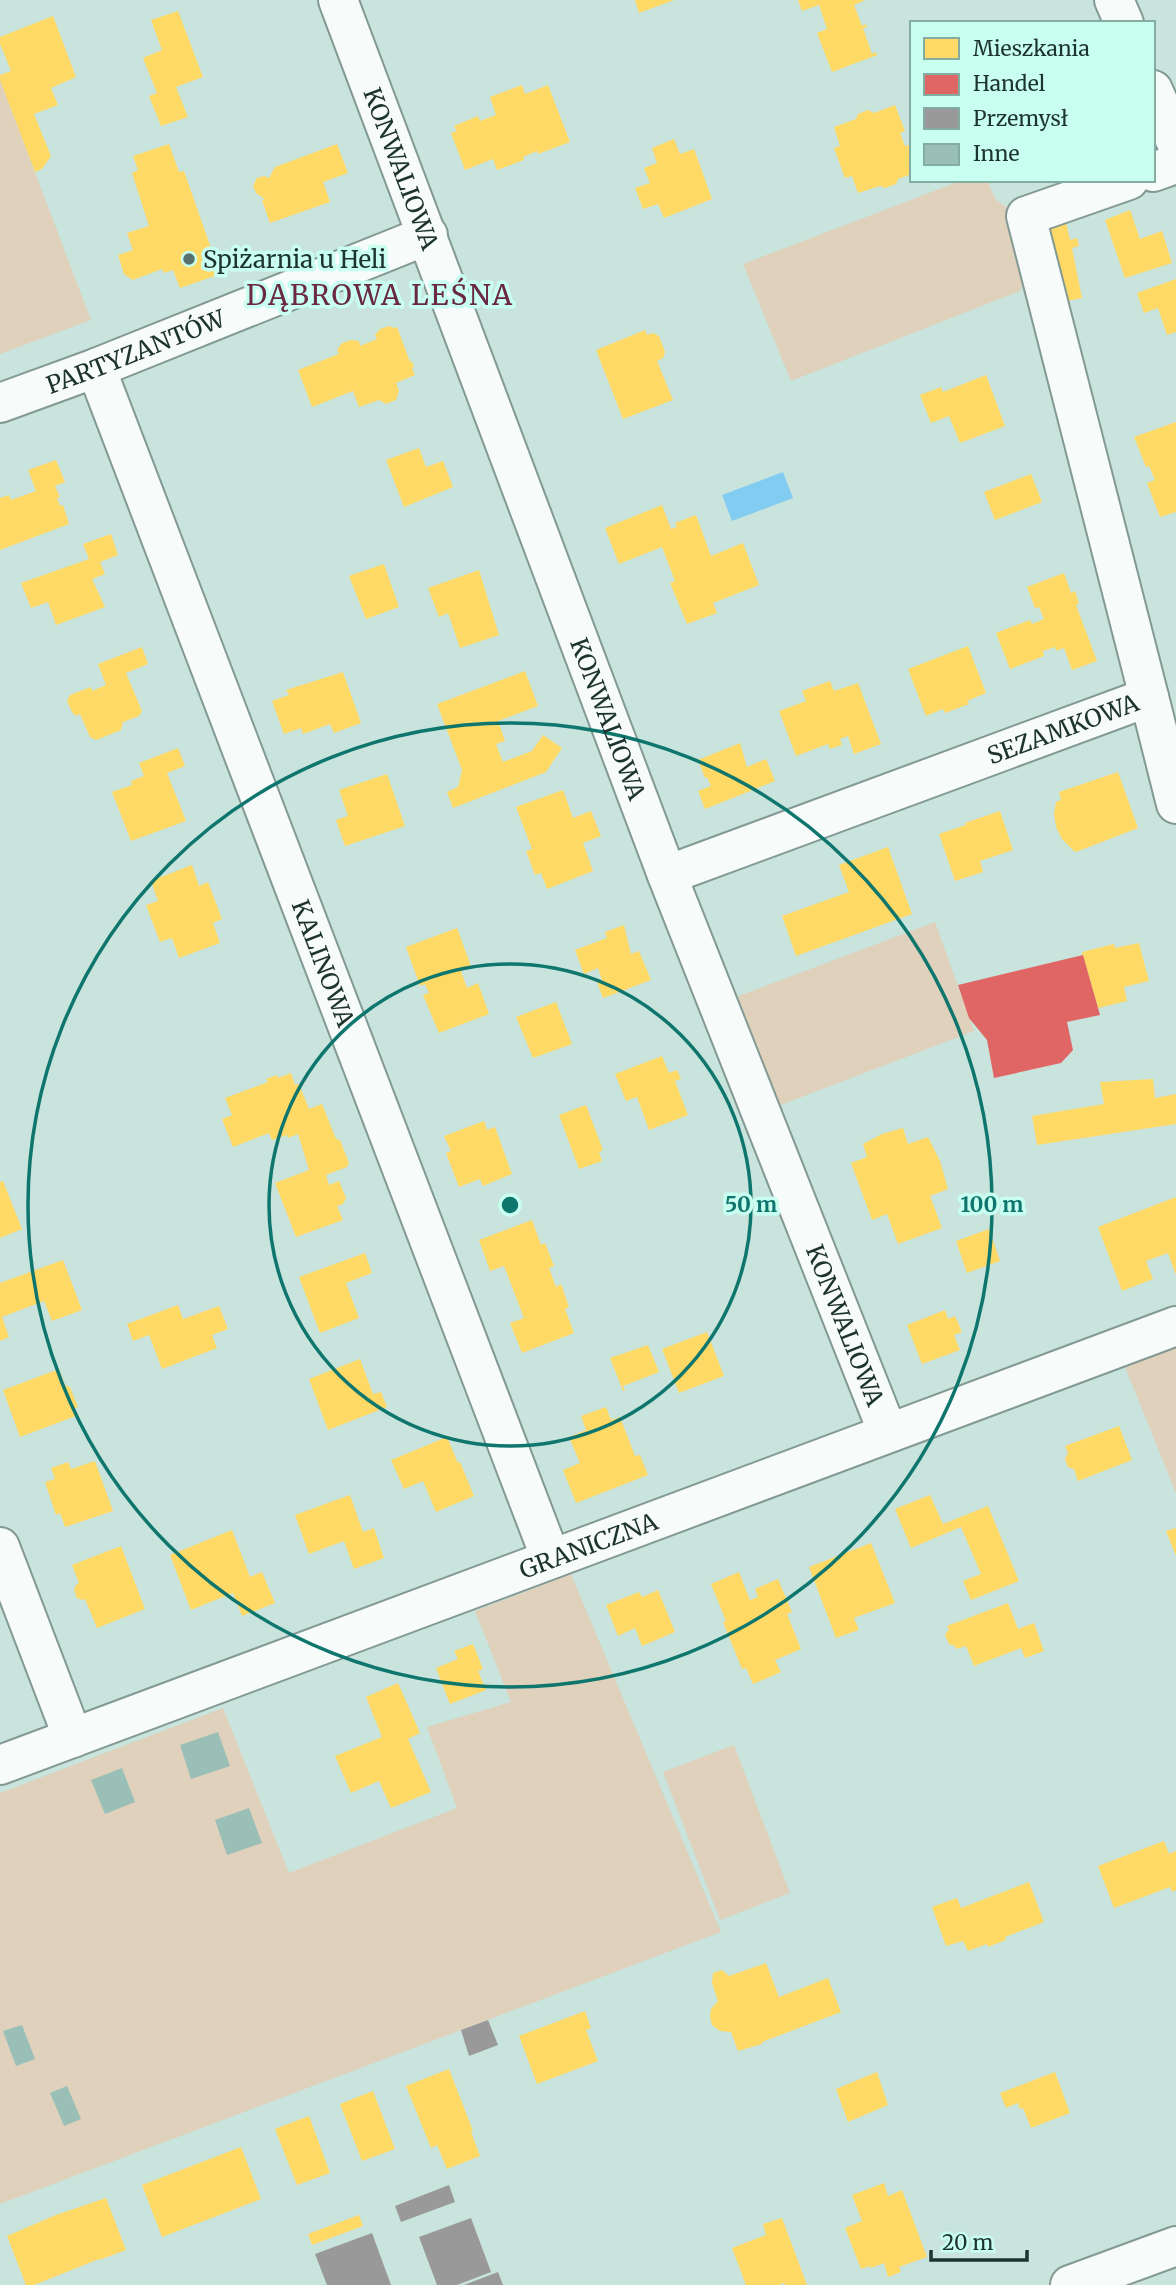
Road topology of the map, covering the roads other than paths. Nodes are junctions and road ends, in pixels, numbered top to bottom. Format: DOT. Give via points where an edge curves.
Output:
graph roads {
  1 [pos="338,0"];
  2 [pos="1114,0"];
  3 [pos="1123,21"];
  4 [pos="1155,95"];
  5 [pos="1176,142"];
  6 [pos="1176,164"];
  7 [pos="1155,171"];
  8 [pos="1123,182"];
  9 [pos="428,235"];
  10 [pos="96,368"];
  11 [pos="0,404"];
  12 [pos="1149,697"];
  13 [pos="1176,804"];
  14 [pos="667,875"];
  15 [pos="1176,1326"];
  16 [pos="888,1433"];
  17 [pos="0,1547"];
  18 [pos="551,1559"];
  19 [pos="73,1738"];
  20 [pos="0,1765"];
  21 [pos="1176,2246"];
  22 [pos="1070,2285"];
  1 -- 9 [label="street, KONWALIOWA"];
  2 -- 3 [label="street"];
  4 -- 5 [label="street"];
  6 -- 7 [label="street"];
  8 -- 12 [label="street, SEZAMKOWA" via="1026,216"];
  9 -- 10 [label="street, PARTYZANTÓW"];
  9 -- 14 [label="street, KONWALIOWA"];
  10 -- 11 [label="street, PARTYZANTÓW"];
  10 -- 18 [label="street, KALINOWA"];
  12 -- 13 [label="street"];
  12 -- 14 [label="street, SEZAMKOWA"];
  14 -- 16 [label="street, KONWALIOWA"];
  15 -- 16 [label="street, GRANICZNA"];
  16 -- 18 [label="street, GRANICZNA"];
  17 -- 19 [label="street"];
  18 -- 19 [label="street, GRANICZNA"];
  19 -- 20 [label="street, GRANICZNA"];
  21 -- 22 [label="street"];
}
